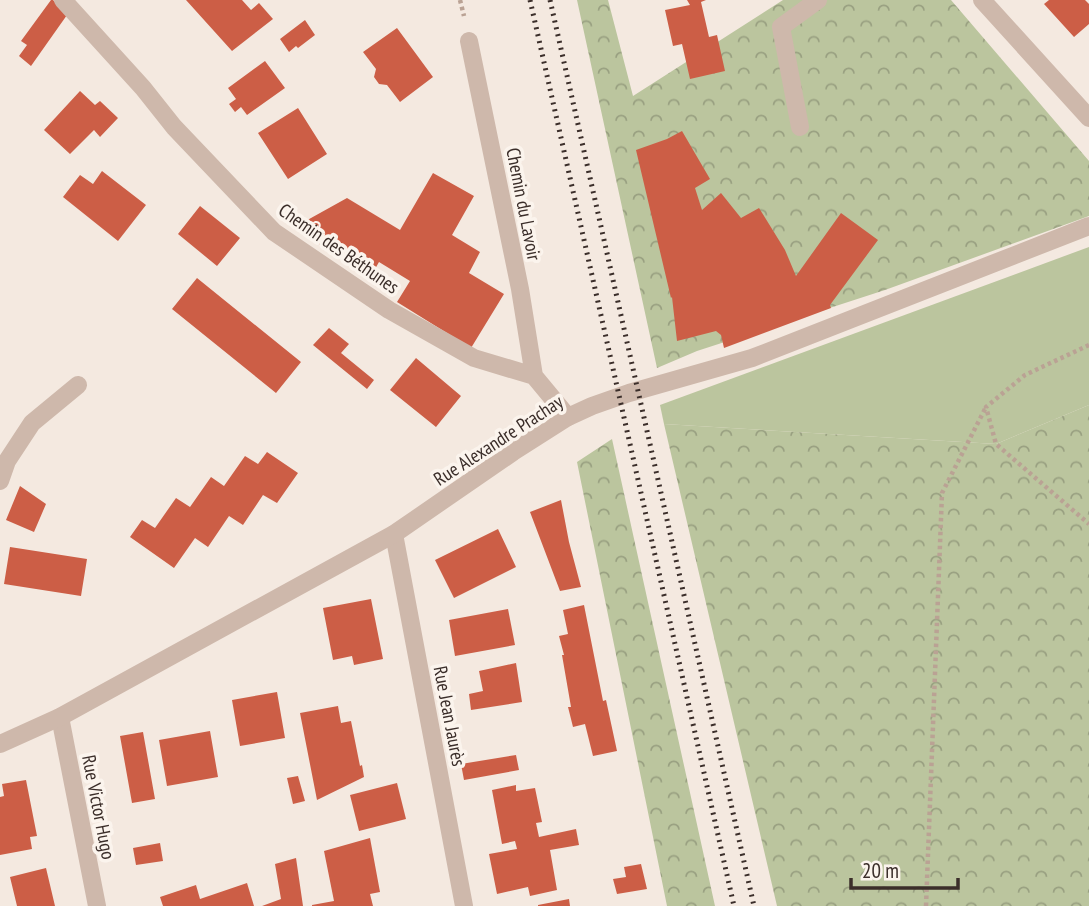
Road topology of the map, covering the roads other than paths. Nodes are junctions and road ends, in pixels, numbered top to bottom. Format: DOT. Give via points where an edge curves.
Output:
graph roads {
  1 [pos="63,0"];
  2 [pos="818,0"];
  3 [pos="982,0"];
  4 [pos="469,41"];
  5 [pos="1089,118"];
  6 [pos="800,127"];
  7 [pos="1089,226"];
  8 [pos="534,376"];
  9 [pos="78,385"];
  10 [pos="568,417"];
  11 [pos="0,481"];
  12 [pos="394,534"];
  13 [pos="60,717"];
  14 [pos="0,744"];
  15 [pos="97,906"];
  16 [pos="464,906"];
  1 -- 8 [label="street, Chemin des Béthunes" via="274,232 389,310 474,358"];
  2 -- 6 [label="street" via="781,27"];
  3 -- 5 [label="street"];
  4 -- 8 [label="street, Chemin du Lavoir"];
  7 -- 10 [label="street, Rue Alexandre Prachay" via="752,358 629,393"];
  8 -- 10 [label="street"];
  9 -- 11 [label="street" via="32,423 7,461"];
  10 -- 12 [label="street, Rue Alexandre Prachay"];
  12 -- 13 [label="street, Rue Alexandre Prachay"];
  12 -- 16 [label="street, Rue Jean Jaurès"];
  13 -- 14 [label="street, Rue Alexandre Prachay"];
  13 -- 15 [label="street, Rue Victor Hugo"];
}
